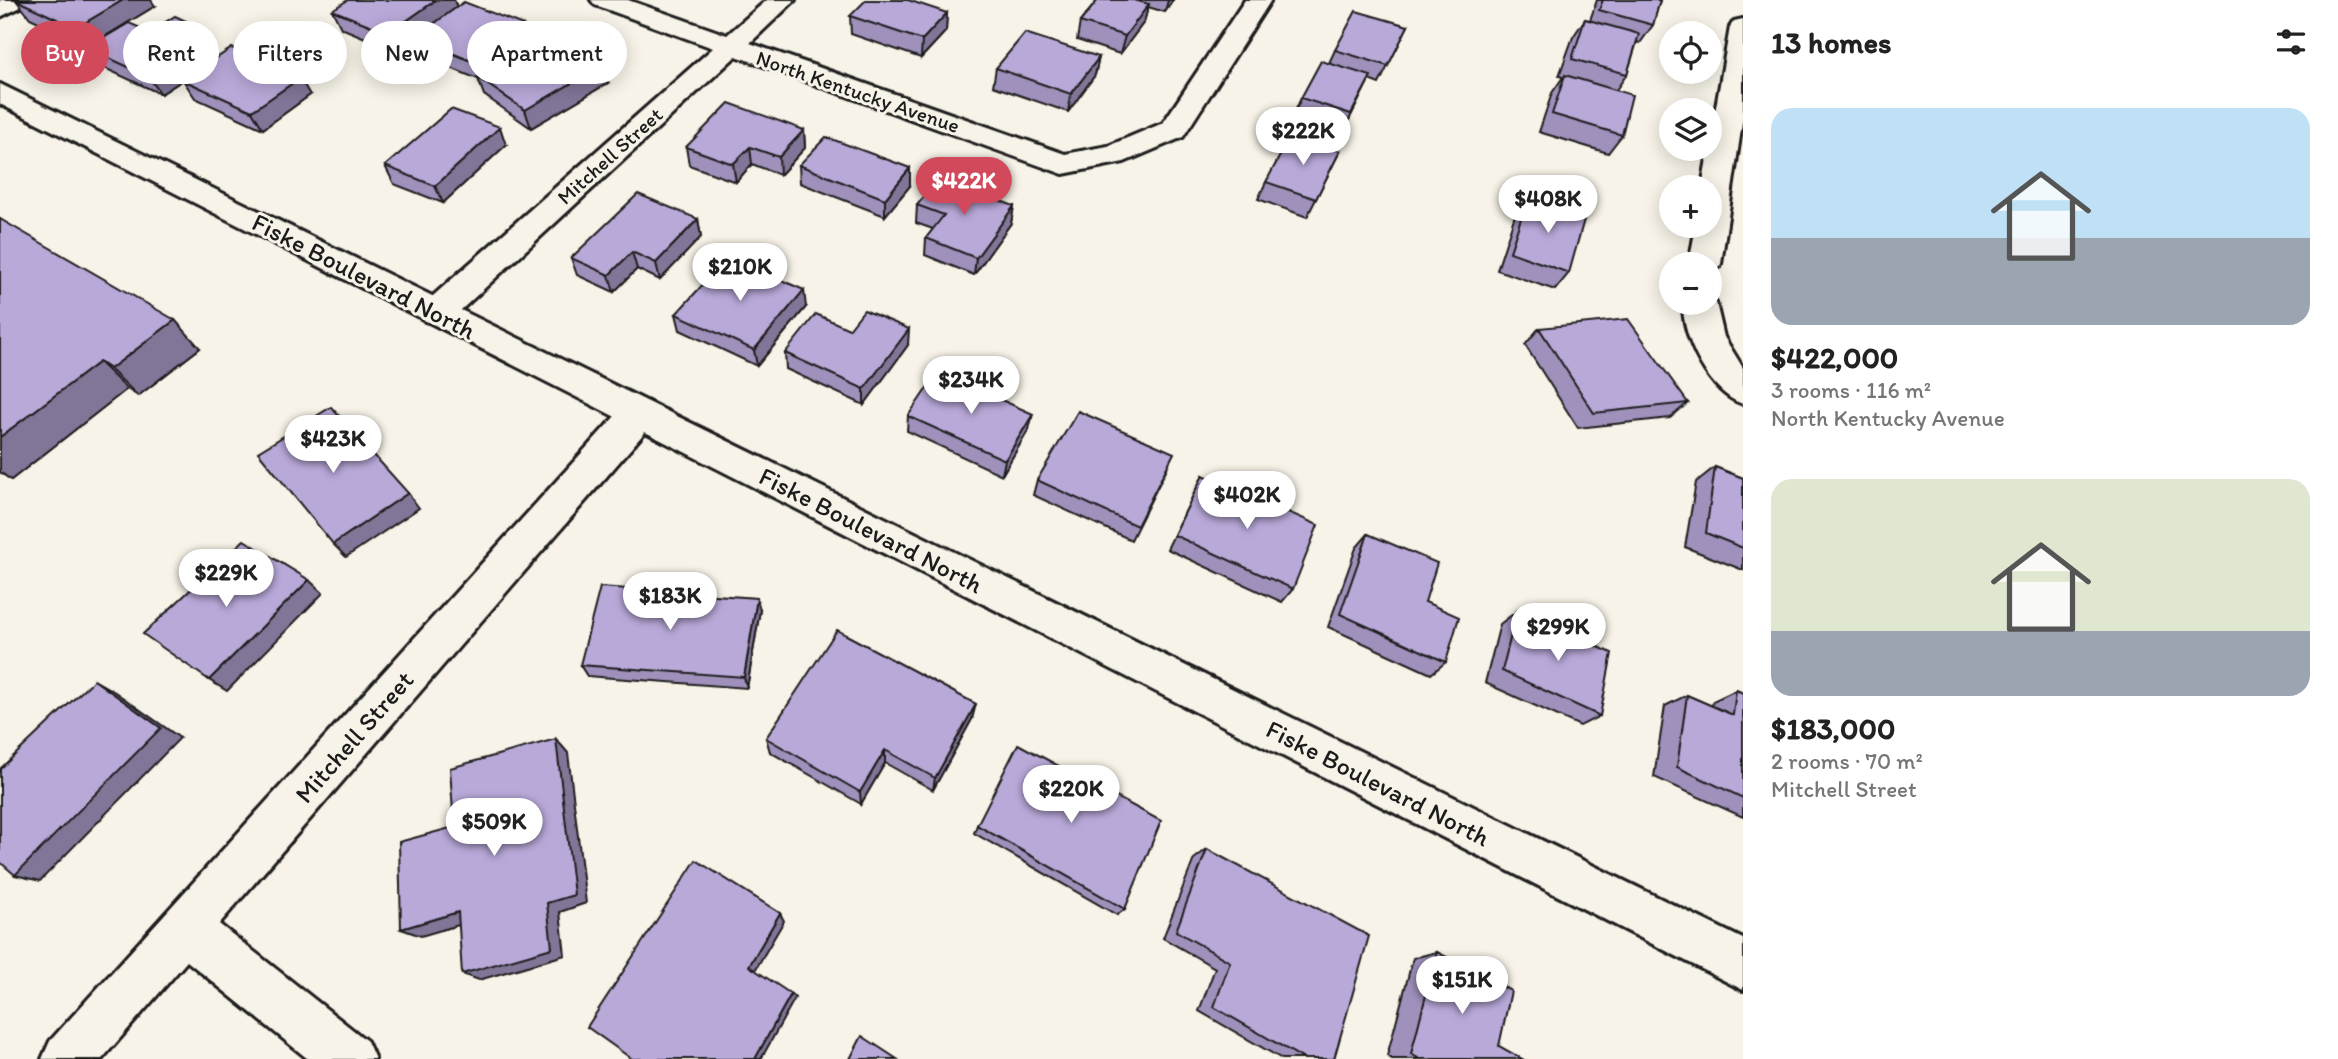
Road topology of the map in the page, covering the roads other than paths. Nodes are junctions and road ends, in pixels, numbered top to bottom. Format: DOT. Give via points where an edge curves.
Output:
graph roads {
  1 [pos="16,0"];
  2 [pos="604,0"];
  3 [pos="782,0"];
  4 [pos="1258,0"];
  5 [pos="0,9"];
  6 [pos="1743,27"];
  7 [pos="731,47"];
  8 [pos="0,93"];
  9 [pos="1707,252"];
  10 [pos="438,312"];
  11 [pos="1697,315"];
  12 [pos="1737,386"];
  13 [pos="639,414"];
  14 [pos="185,928"];
  15 [pos="1743,965"];
  16 [pos="68,1059"];
  17 [pos="349,1059"];
  1 -- 5 [label="street"];
  2 -- 7 [label="street, North Kentucky Avenue"];
  3 -- 7 [label="street, Mitchell Street"];
  4 -- 7 [label="street, North Kentucky Avenue" via="1173,130 1114,155 1063,164"];
  6 -- 9 [label="street"];
  7 -- 10 [label="street, Mitchell Street"];
  8 -- 10 [label="street, Fiske Boulevard North"];
  10 -- 13 [label="street, Fiske Boulevard North"];
  11 -- 12 [label="street"];
  13 -- 14 [label="street, Mitchell Street"];
  13 -- 15 [label="street, Fiske Boulevard North"];
  14 -- 16 [label="street, Mitchell Street"];
  14 -- 17 [label="street"];
}
